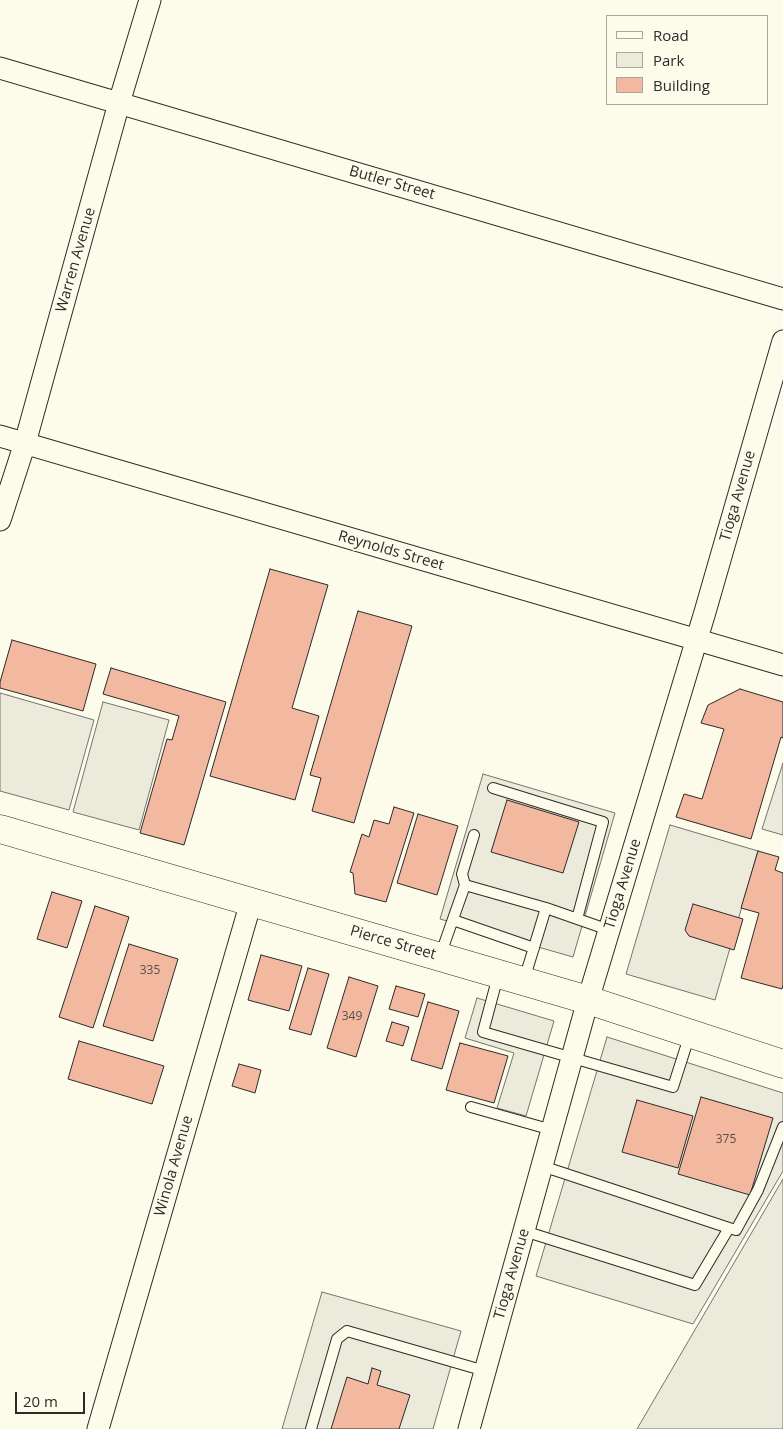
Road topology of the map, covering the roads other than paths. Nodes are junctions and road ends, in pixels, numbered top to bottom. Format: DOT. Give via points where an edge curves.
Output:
graph roads {
  1 [pos="150,0"];
  2 [pos="0,68"];
  3 [pos="120,103"];
  4 [pos="783,299"];
  5 [pos="783,341"];
  6 [pos="0,436"];
  7 [pos="25,443"];
  8 [pos="0,520"];
  9 [pos="696,640"];
  10 [pos="783,665"];
  11 [pos="494,788"];
  12 [pos="0,829"];
  13 [pos="474,835"];
  14 [pos="465,885"];
  15 [pos="251,902"];
  16 [pos="546,908"];
  17 [pos="577,919"];
  18 [pos="453,920"];
  19 [pos="609,930"];
  20 [pos="534,948"];
  21 [pos="440,957"];
  22 [pos="498,974"];
  23 [pos="524,981"];
  24 [pos="588,1000"];
  25 [pos="690,1033"];
  26 [pos="572,1059"];
  27 [pos="783,1064"];
  28 [pos="471,1107"];
  29 [pos="783,1128"];
  30 [pos="552,1130"];
  31 [pos="542,1166"];
  32 [pos="729,1228"];
  33 [pos="524,1231"];
  34 [pos="485,1372"];
  35 [pos="98,1429"];
  36 [pos="311,1429"];
  37 [pos="469,1429"];
  1 -- 3 [label="street, Warren Avenue"];
  2 -- 3 [label="street, Butler Street"];
  3 -- 4 [label="street, Butler Street"];
  3 -- 7 [label="street, Warren Avenue"];
  5 -- 9 [label="street, Tioga Avenue"];
  6 -- 7 [label="street, Reynolds Street"];
  7 -- 8 [label="street, Warren Avenue"];
  7 -- 9 [label="street, Reynolds Street"];
  9 -- 10 [label="street, Reynolds Street"];
  9 -- 19 [label="street, Tioga Avenue"];
  11 -- 17 [label="lane" via="602,822"];
  12 -- 15 [label="main road, Pierce Street"];
  13 -- 14 [label="lane" via="462,874"];
  14 -- 16 [label="lane"];
  14 -- 18 [label="lane"];
  15 -- 21 [label="main road, Pierce Street"];
  15 -- 35 [label="street, Winola Avenue"];
  16 -- 17 [label="lane"];
  16 -- 20 [label="lane"];
  17 -- 19 [label="lane"];
  18 -- 20 [label="lane"];
  18 -- 21 [label="lane"];
  19 -- 24 [label="street, Tioga Avenue"];
  20 -- 23 [label="lane"];
  21 -- 22 [label="main road, Pierce Street"];
  22 -- 23 [label="main road, Pierce Street"];
  22 -- 26 [label="lane" via="482,1032"];
  23 -- 24 [label="main road, Pierce Street"];
  24 -- 25 [label="main road, Pierce Street"];
  24 -- 26 [label="street, Tioga Avenue"];
  25 -- 26 [label="lane" via="673,1087"];
  25 -- 27 [label="main road, Pierce Street"];
  26 -- 30 [label="street, Tioga Avenue"];
  28 -- 30 [label="lane"];
  29 -- 32 [label="lane" via="758,1190 736,1230"];
  30 -- 31 [label="street, Tioga Avenue"];
  31 -- 32 [label="lane"];
  31 -- 33 [label="street, Tioga Avenue"];
  32 -- 33 [label="lane" via="695,1284"];
  33 -- 34 [label="street, Tioga Avenue"];
  34 -- 36 [label="lane" via="347,1331 337,1339"];
  34 -- 37 [label="street, Tioga Avenue"];
}
